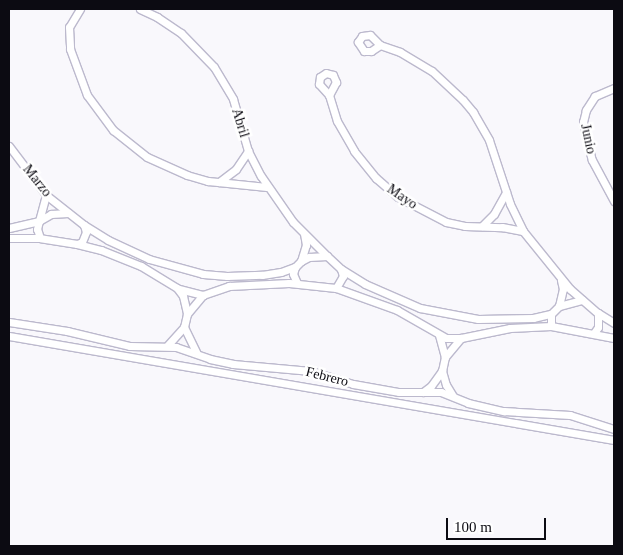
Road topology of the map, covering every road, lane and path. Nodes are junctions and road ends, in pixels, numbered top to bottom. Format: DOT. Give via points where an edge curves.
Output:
graph roads {
  1 [pos="80,9"];
  2 [pos="140,9"];
  3 [pos="380,45"];
  4 [pos="614,88"];
  5 [pos="329,95"];
  6 [pos="9,146"];
  7 [pos="248,152"];
  8 [pos="219,182"];
  9 [pos="268,187"];
  10 [pos="506,192"];
  11 [pos="46,194"];
  12 [pos="614,201"];
  13 [pos="68,213"];
  14 [pos="39,221"];
  15 [pos="84,225"];
  16 [pos="482,226"];
  17 [pos="9,228"];
  18 [pos="523,231"];
  19 [pos="304,234"];
  20 [pos="9,238"];
  21 [pos="40,238"];
  22 [pos="77,244"];
  23 [pos="327,256"];
  24 [pos="301,261"];
  25 [pos="161,264"];
  26 [pos="295,267"];
  27 [pos="341,269"];
  28 [pos="157,275"];
  29 [pos="227,276"];
  30 [pos="561,280"];
  31 [pos="297,283"];
  32 [pos="229,286"];
  33 [pos="177,288"];
  34 [pos="336,288"];
  35 [pos="203,295"];
  36 [pos="582,300"];
  37 [pos="559,306"];
  38 [pos="420,308"];
  39 [pos="598,313"];
  40 [pos="187,314"];
  41 [pos="551,314"];
  42 [pos="415,319"];
  43 [pos="486,320"];
  44 [pos="9,322"];
  45 [pos="614,323"];
  46 [pos="551,326"];
  47 [pos="184,327"];
  48 [pos="488,331"];
  49 [pos="594,333"];
  50 [pos="439,335"];
  51 [pos="9,336"];
  52 [pos="461,338"];
  53 [pos="614,338"];
  54 [pos="166,347"];
  55 [pos="196,352"];
  56 [pos="446,357"];
  57 [pos="442,370"];
  58 [pos="422,392"];
  59 [pos="452,396"];
  60 [pos="614,429"];
  61 [pos="614,440"];
  1 -- 8 [label="street" via="69,27 70,49 87,95 102,118 126,142 160,164 199,179"];
  2 -- 7 [label="street, Abril" via="181,33 214,67 233,99"];
  3 -- 10 [label="street" via="400,52 432,71 463,100 488,140"];
  4 -- 12 [label="street, Junio" via="595,96 583,122 592,160"];
  5 -- 16 [label="street, Mayo" via="337,121 354,151 385,187 441,220"];
  6 -- 11 [label="street, Marzo"];
  7 -- 8 [label="street" via="236,169"];
  7 -- 9 [label="street, Abril"];
  8 -- 9 [label="street"];
  9 -- 19 [label="street, Abril"];
  10 -- 16 [label="street" via="497,210"];
  10 -- 18 [label="street"];
  11 -- 13 [label="street, Marzo"];
  11 -- 14 [label="street"];
  13 -- 14 [label="street" via="51,214"];
  13 -- 15 [label="street, Marzo"];
  14 -- 17 [label="street"];
  14 -- 21 [label="street"];
  15 -- 22 [label="street" via="85,238"];
  15 -- 25 [label="street, Marzo" via="120,247"];
  16 -- 18 [label="street, Mayo"];
  18 -- 30 [label="street"];
  19 -- 23 [label="street, Abril"];
  19 -- 24 [label="street" via="306,245"];
  20 -- 21 [label="street"];
  21 -- 22 [label="street"];
  22 -- 28 [label="street" via="117,256"];
  23 -- 24 [label="street"];
  23 -- 27 [label="street, Abril"];
  24 -- 26 [label="street"];
  25 -- 28 [label="street"];
  25 -- 29 [label="street, Marzo"];
  26 -- 29 [label="street, Marzo" via="262,275"];
  26 -- 31 [label="street" via="293,274"];
  27 -- 34 [label="street" via="343,276"];
  27 -- 38 [label="street, Abril" via="365,284"];
  28 -- 33 [label="street"];
  29 -- 32 [label="street"];
  30 -- 36 [label="street"];
  30 -- 37 [label="street" via="563,289"];
  31 -- 32 [label="street"];
  31 -- 34 [label="street"];
  32 -- 35 [label="street"];
  33 -- 35 [label="street"];
  33 -- 40 [label="street" via="184,296"];
  34 -- 42 [label="street" via="367,297"];
  35 -- 40 [label="street"];
  36 -- 37 [label="street"];
  36 -- 39 [label="street"];
  37 -- 41 [label="street"];
  38 -- 42 [label="street"];
  38 -- 43 [label="street, Abril"];
  39 -- 45 [label="street"];
  39 -- 49 [label="street" via="598,327"];
  40 -- 47 [label="street"];
  41 -- 43 [label="street, Abril"];
  41 -- 46 [label="street"];
  42 -- 50 [label="street"];
  43 -- 48 [label="street"];
  44 -- 54 [label="street, Febrero" via="130,346"];
  46 -- 48 [label="street"];
  46 -- 49 [label="street"];
  47 -- 54 [label="street"];
  47 -- 55 [label="street"];
  48 -- 52 [label="street"];
  49 -- 53 [label="street"];
  50 -- 52 [label="street"];
  50 -- 56 [label="street"];
  51 -- 61 [label="street"];
  52 -- 56 [label="street"];
  54 -- 55 [label="street, Febrero" via="176,346"];
  55 -- 58 [label="street, Febrero" via="233,364 311,371 361,385"];
  56 -- 57 [label="street"];
  57 -- 58 [label="street" via="431,386"];
  57 -- 59 [label="street"];
  58 -- 59 [label="street, Febrero" via="441,392"];
  59 -- 60 [label="street, Febrero" via="504,411 570,415"];
}
